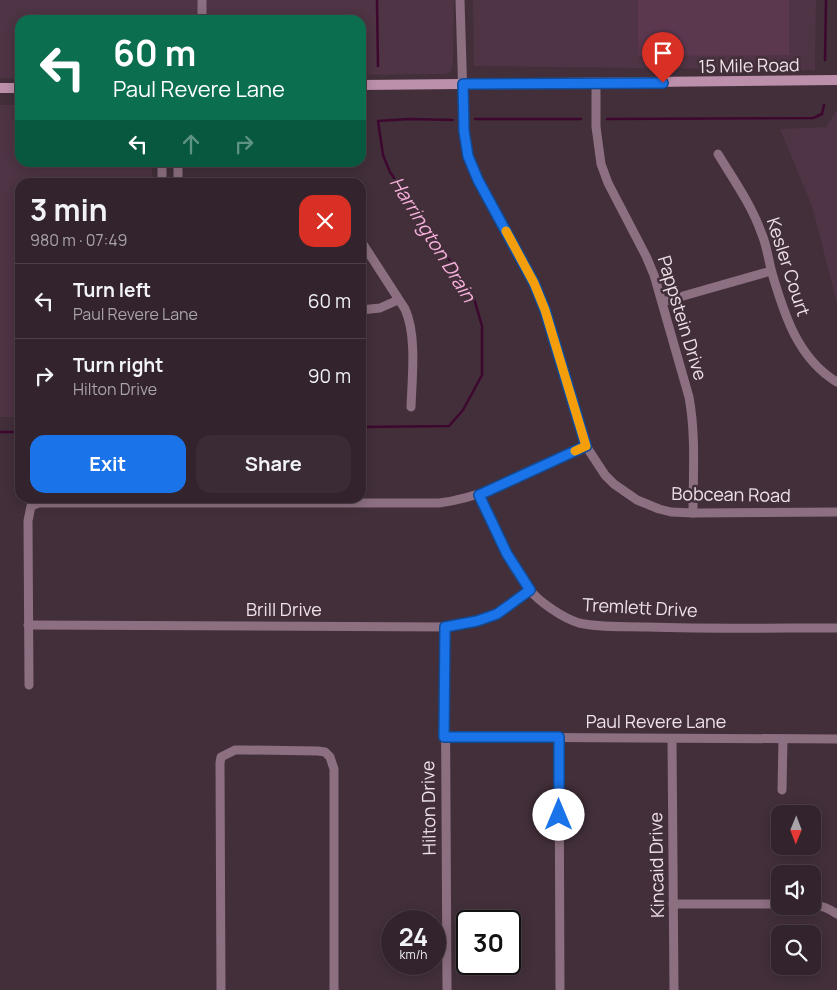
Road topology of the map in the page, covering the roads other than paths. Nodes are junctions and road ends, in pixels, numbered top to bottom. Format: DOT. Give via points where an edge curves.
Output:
graph roads {
  1 [pos="202,0"];
  2 [pos="460,0"];
  3 [pos="202,15"];
  4 [pos="837,80"];
  5 [pos="463,84"];
  6 [pos="596,84"];
  7 [pos="366,85"];
  8 [pos="0,88"];
  9 [pos="15,88"];
  10 [pos="718,154"];
  11 [pos="366,249"];
  12 [pos="771,271"];
  13 [pos="398,300"];
  14 [pos="662,302"];
  15 [pos="366,309"];
  16 [pos="837,382"];
  17 [pos="411,408"];
  18 [pos="586,446"];
  19 [pos="479,495"];
  20 [pos="39,503"];
  21 [pos="234,503"];
  22 [pos="837,512"];
  23 [pos="692,513"];
  24 [pos="530,590"];
  25 [pos="28,625"];
  26 [pos="445,627"];
  27 [pos="837,628"];
  28 [pos="29,686"];
  29 [pos="444,737"];
  30 [pos="559,737"];
  31 [pos="672,739"];
  32 [pos="783,739"];
  33 [pos="837,739"];
  34 [pos="782,790"];
  35 [pos="673,904"];
  36 [pos="771,904"];
  37 [pos="821,906"];
  38 [pos="837,914"];
  39 [pos="221,990"];
  40 [pos="334,990"];
  41 [pos="447,990"];
  42 [pos="560,990"];
  43 [pos="674,990"];
  1 -- 3 [label="street"];
  2 -- 5 [label="street, Bobcean Road"];
  4 -- 6 [label="main road, 15 Mile Road"];
  5 -- 6 [label="main road, 15 Mile Road"];
  5 -- 7 [label="main road, 15 Mile Road"];
  5 -- 18 [label="street, Bobcean Road" via="468,156 545,310"];
  6 -- 14 [label="street, Pappstein Drive" via="596,127 601,164 646,256"];
  8 -- 9 [label="main road"];
  10 -- 12 [label="street, Kesler Court" via="755,217 767,247"];
  11 -- 13 [label="street"];
  12 -- 14 [label="street"];
  12 -- 16 [label="street, Kesler Court" via="800,347"];
  13 -- 15 [label="street" via="380,308"];
  13 -- 17 [label="street" via="410,320 412,333"];
  14 -- 23 [label="street, Pappstein Drive" via="690,397"];
  18 -- 19 [label="street"];
  18 -- 23 [label="street, Bobcean Road" via="614,484 637,500 670,512"];
  19 -- 21 [label="street" via="420,504"];
  19 -- 24 [label="street, Tremlett Drive" via="507,554"];
  20 -- 25 [label="street" via="31,506 28,521"];
  22 -- 23 [label="street, Bobcean Road"];
  24 -- 26 [label="street, Brill Drive" via="497,614"];
  24 -- 27 [label="street, Tremlett Drive" via="565,617 593,625"];
  25 -- 26 [label="street, Brill Drive"];
  25 -- 28 [label="street"];
  26 -- 29 [label="street, Hilton Drive"];
  29 -- 30 [label="street, Paul Revere Lane"];
  29 -- 41 [label="street, Hilton Drive"];
  30 -- 31 [label="street, Paul Revere Lane"];
  30 -- 42 [label="street"];
  31 -- 32 [label="street, Paul Revere Lane"];
  31 -- 35 [label="street, Kincaid Drive"];
  32 -- 33 [label="street, Paul Revere Lane"];
  32 -- 34 [label="street"];
  35 -- 36 [label="street"];
  35 -- 43 [label="street, Kincaid Drive"];
  37 -- 38 [label="street"];
  39 -- 40 [label="street" via="219,772 221,757 235,750 318,751 330,757 334,770"];
}
